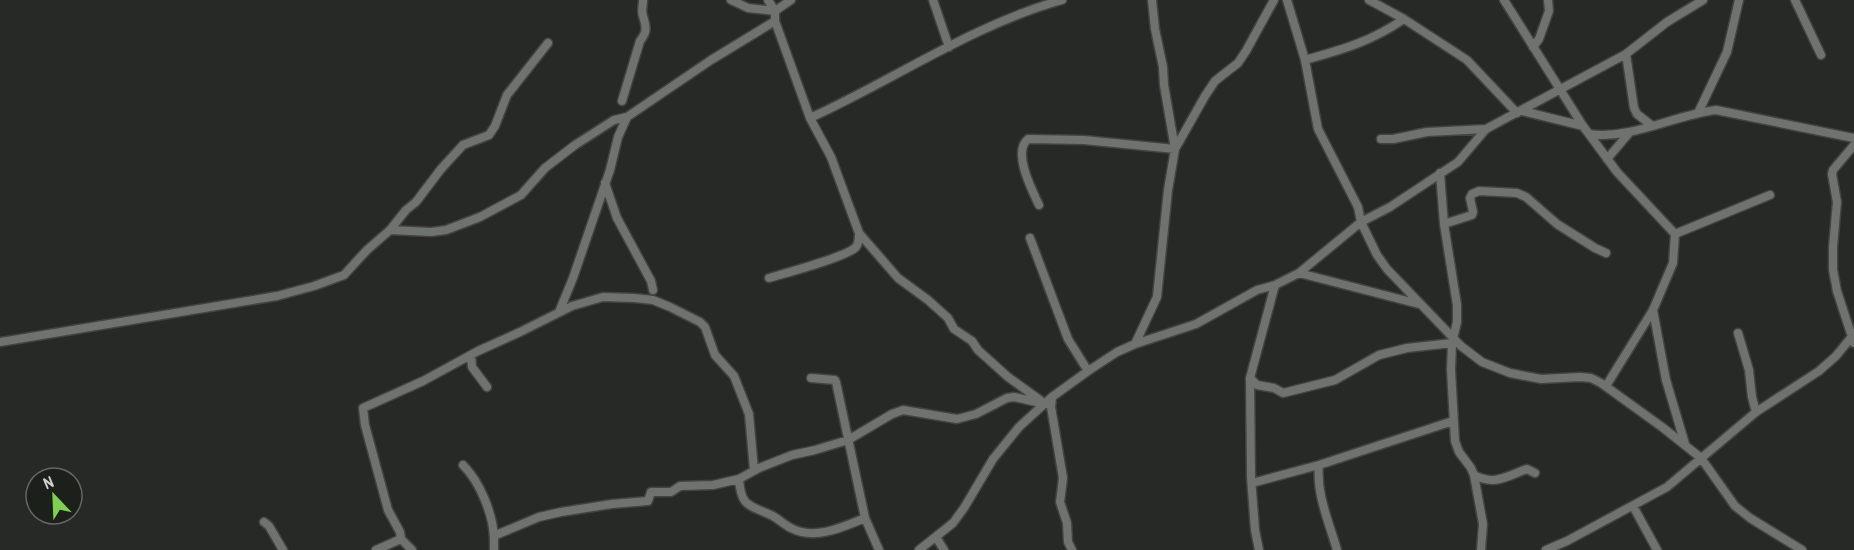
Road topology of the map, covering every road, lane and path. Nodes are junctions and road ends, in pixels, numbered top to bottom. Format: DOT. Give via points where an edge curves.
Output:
graph roads {
  1 [pos="643,0"];
  2 [pos="731,0"];
  3 [pos="768,0"];
  4 [pos="791,0"];
  5 [pos="933,0"];
  6 [pos="1062,0"];
  7 [pos="1152,0"];
  8 [pos="1274,0"];
  9 [pos="1287,0"];
  10 [pos="1369,0"];
  11 [pos="1504,0"];
  12 [pos="1548,0"];
  13 [pos="1703,0"];
  14 [pos="1739,0"];
  15 [pos="1796,0"];
  16 [pos="775,11"];
  17 [pos="1404,19"];
  18 [pos="775,21"];
  19 [pos="549,43"];
  20 [pos="949,46"];
  21 [pos="1533,47"];
  22 [pos="1626,54"];
  23 [pos="1821,55"];
  24 [pos="1305,60"];
  25 [pos="1560,90"];
  26 [pos="622,101"];
  27 [pos="1519,112"];
  28 [pos="1698,113"];
  29 [pos="627,117"];
  30 [pos="810,118"];
  31 [pos="1651,125"];
  32 [pos="1583,126"];
  33 [pos="1486,129"];
  34 [pos="1630,132"];
  35 [pos="1589,134"];
  36 [pos="1381,139"];
  37 [pos="1852,142"];
  38 [pos="1175,149"];
  39 [pos="1607,159"];
  40 [pos="1440,173"];
  41 [pos="605,183"];
  42 [pos="1770,195"];
  43 [pos="1039,205"];
  44 [pos="1361,222"];
  45 [pos="1444,224"];
  46 [pos="390,230"];
  47 [pos="859,233"];
  48 [pos="1675,234"];
  49 [pos="1030,238"];
  50 [pos="1606,253"];
  51 [pos="1299,273"];
  52 [pos="769,278"];
  53 [pos="1275,285"];
  54 [pos="653,290"];
  55 [pos="1420,304"];
  56 [pos="1653,310"];
  57 [pos="559,312"];
  58 [pos="1738,333"];
  59 [pos="1853,338"];
  60 [pos="1452,340"];
  61 [pos="0,342"];
  62 [pos="1135,344"];
  63 [pos="471,356"];
  64 [pos="1088,371"];
  65 [pos="810,378"];
  66 [pos="1250,378"];
  67 [pos="1606,386"];
  68 [pos="488,387"];
  69 [pos="1052,397"];
  70 [pos="1045,404"];
  71 [pos="1756,412"];
  72 [pos="1454,421"];
  73 [pos="848,440"];
  74 [pos="1685,445"];
  75 [pos="1701,458"];
  76 [pos="463,465"];
  77 [pos="1319,465"];
  78 [pos="754,470"];
  79 [pos="1535,473"];
  80 [pos="1474,475"];
  81 [pos="739,479"];
  82 [pos="1252,483"];
  83 [pos="1633,506"];
  84 [pos="865,518"];
  85 [pos="264,522"];
  86 [pos="936,537"];
  87 [pos="494,538"];
  88 [pos="401,539"];
  89 [pos="283,550"];
  90 [pos="376,550"];
  91 [pos="412,550"];
  92 [pos="494,550"];
  93 [pos="879,550"];
  94 [pos="919,550"];
  95 [pos="944,550"];
  96 [pos="1072,550"];
  97 [pos="1259,550"];
  98 [pos="1337,550"];
  99 [pos="1481,550"];
  100 [pos="1546,550"];
  101 [pos="1657,550"];
  102 [pos="1802,550"];
  1 -- 26 [label="street" via="641,13 646,33 640,40"];
  2 -- 16 [label="street" via="748,8"];
  3 -- 16 [label="street"];
  4 -- 16 [label="street"];
  5 -- 20 [label="street"];
  6 -- 20 [label="street"];
  7 -- 38 [label="street"];
  8 -- 38 [label="street" via="1246,51 1238,63 1215,81"];
  9 -- 24 [label="street"];
  10 -- 17 [label="street"];
  11 -- 21 [label="street"];
  12 -- 21 [label="street" via="1550,11"];
  13 -- 22 [label="street"];
  14 -- 28 [label="street" via="1727,52"];
  15 -- 23 [label="street"];
  16 -- 18 [label="street"];
  17 -- 24 [label="street" via="1362,43"];
  17 -- 27 [label="street" via="1467,60"];
  18 -- 29 [label="street"];
  18 -- 30 [label="street"];
  19 -- 46 [label="street" via="507,95 489,135 463,145"];
  20 -- 30 [label="street"];
  21 -- 25 [label="street"];
  22 -- 25 [label="street"];
  22 -- 31 [label="street" via="1634,108"];
  24 -- 44 [label="street" via="1318,129 1358,207"];
  25 -- 27 [label="street"];
  25 -- 32 [label="street"];
  27 -- 32 [label="street"];
  27 -- 33 [label="street"];
  28 -- 31 [label="street"];
  28 -- 37 [label="street" via="1730,112"];
  29 -- 41 [label="street"];
  29 -- 46 [label="street" via="614,120 570,149 545,168 521,195 490,212 446,230"];
  30 -- 47 [label="street" via="831,157"];
  31 -- 34 [label="street"];
  32 -- 35 [label="street"];
  33 -- 36 [label="street"];
  33 -- 40 [label="street" via="1458,162"];
  34 -- 35 [label="street"];
  34 -- 39 [label="street"];
  35 -- 39 [label="street"];
  37 -- 59 [label="street" via="1832,174 1837,202 1833,270"];
  38 -- 43 [label="street" via="1028,139 1023,146 1023,160"];
  38 -- 62 [label="street" via="1157,297"];
  39 -- 48 [label="street"];
  40 -- 44 [label="street"];
  40 -- 45 [label="street"];
  41 -- 54 [label="street" via="617,218"];
  41 -- 57 [label="street"];
  42 -- 48 [label="street"];
  44 -- 51 [label="street"];
  44 -- 55 [label="street" via="1377,255"];
  45 -- 50 [label="street" via="1472,215 1470,198 1474,192 1517,193 1557,224"];
  45 -- 60 [label="street" via="1457,306"];
  46 -- 61 [label="street" via="344,275 314,286 277,296"];
  47 -- 52 [label="street" via="855,248"];
  47 -- 70 [label="street" via="889,269 948,318 954,329 972,341 1008,378"];
  48 -- 56 [label="street" via="1673,263"];
  49 -- 64 [label="street" via="1068,339"];
  51 -- 53 [label="street"];
  51 -- 55 [label="street"];
  53 -- 62 [label="street" via="1257,290 1196,324"];
  53 -- 66 [label="street"];
  55 -- 60 [label="street"];
  56 -- 67 [label="street"];
  56 -- 74 [label="street" via="1666,380"];
  57 -- 63 [label="street"];
  57 -- 78 [label="street" via="603,297 634,298 653,300 700,322 715,355 734,376 749,414"];
  58 -- 71 [label="street"];
  59 -- 71 [label="street" via="1819,371"];
  60 -- 66 [label="street" via="1379,355 1335,380 1283,393 1257,385"];
  60 -- 67 [label="street" via="1482,362 1510,373 1541,379 1591,378"];
  60 -- 72 [label="street"];
  62 -- 64 [label="street"];
  63 -- 68 [label="street" via="472,367"];
  63 -- 88 [label="street" via="363,408 383,494"];
  64 -- 69 [label="street"];
  65 -- 73 [label="street" via="835,380"];
  66 -- 82 [label="street"];
  67 -- 74 [label="street"];
  69 -- 70 [label="street"];
  69 -- 96 [label="street" via="1062,478 1060,502"];
  70 -- 73 [label="street" via="1007,398 957,419 903,411"];
  70 -- 86 [label="street" via="1019,427 993,459 953,523"];
  71 -- 75 [label="street"];
  72 -- 77 [label="street"];
  72 -- 80 [label="street" via="1459,452"];
  73 -- 78 [label="street"];
  73 -- 84 [label="street"];
  74 -- 75 [label="street"];
  75 -- 83 [label="street" via="1667,487"];
  75 -- 102 [label="street" via="1735,506"];
  76 -- 87 [label="street" via="486,500"];
  77 -- 82 [label="street"];
  77 -- 98 [label="street" via="1317,481"];
  78 -- 81 [label="street"];
  79 -- 80 [label="street" via="1527,469 1497,481"];
  80 -- 99 [label="street" via="1483,524"];
  81 -- 84 [label="street" via="745,502 795,531 826,531"];
  81 -- 87 [label="street" via="651,492 648,501 539,517"];
  82 -- 97 [label="street"];
  83 -- 100 [label="street"];
  83 -- 101 [label="street"];
  84 -- 93 [label="street"];
  85 -- 89 [label="street"];
  86 -- 94 [label="street"];
  86 -- 95 [label="street"];
  87 -- 92 [label="street"];
  88 -- 90 [label="street"];
  88 -- 91 [label="street"];
}
